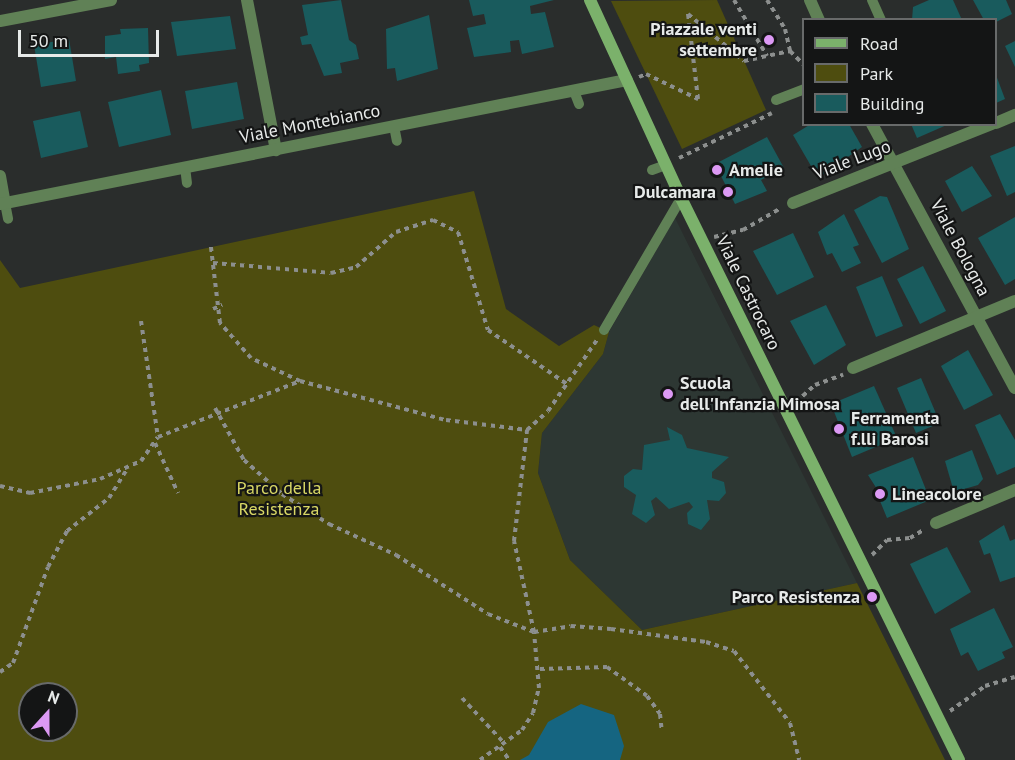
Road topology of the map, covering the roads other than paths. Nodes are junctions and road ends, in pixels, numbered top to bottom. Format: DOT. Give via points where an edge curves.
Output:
graph roads {
  1 [pos="111,0"];
  2 [pos="247,0"];
  3 [pos="590,0"];
  4 [pos="872,0"];
  5 [pos="813,1"];
  6 [pos="818,18"];
  7 [pos="880,18"];
  8 [pos="0,21"];
  9 [pos="627,80"];
  10 [pos="802,89"];
  11 [pos="574,91"];
  12 [pos="776,100"];
  13 [pos="579,104"];
  14 [pos="1015,115"];
  15 [pos="997,123"];
  16 [pos="394,126"];
  17 [pos="873,126"];
  18 [pos="989,126"];
  19 [pos="397,141"];
  20 [pos="276,150"];
  21 [pos="894,164"];
  22 [pos="666,165"];
  23 [pos="185,167"];
  24 [pos="652,170"];
  25 [pos="0,176"];
  26 [pos="187,183"];
  27 [pos="681,198"];
  28 [pos="2,203"];
  29 [pos="793,203"];
  30 [pos="8,219"];
  31 [pos="1015,301"];
  32 [pos="977,317"];
  33 [pos="604,330"];
  34 [pos="853,368"];
  35 [pos="1015,388"];
  36 [pos="1015,490"];
  37 [pos="936,523"];
  38 [pos="959,760"];
  1 -- 8 [label="street"];
  2 -- 20 [label="street"];
  3 -- 9 [label="street, Viale Castrocaro"];
  4 -- 7 [label="lane"];
  5 -- 6 [label="street"];
  9 -- 11 [label="street, Viale Montebianco"];
  9 -- 22 [label="street, Viale Castrocaro"];
  10 -- 12 [label="lane"];
  11 -- 13 [label="lane"];
  11 -- 16 [label="street, Viale Montebianco"];
  14 -- 15 [label="street, Viale Lugo"];
  16 -- 19 [label="lane"];
  16 -- 20 [label="street, Viale Montebianco"];
  17 -- 21 [label="street, Viale Bologna"];
  18 -- 21 [label="street, Viale Lugo"];
  20 -- 23 [label="street, Viale Montebianco"];
  21 -- 29 [label="street, Viale Lugo"];
  21 -- 32 [label="street, Viale Bologna"];
  22 -- 24 [label="lane"];
  22 -- 27 [label="street, Viale Castrocaro"];
  23 -- 26 [label="lane"];
  23 -- 28 [label="street, Viale Montebianco"];
  25 -- 28 [label="street"];
  27 -- 33 [label="lane"];
  27 -- 38 [label="street, Viale Castrocaro"];
  28 -- 30 [label="lane"];
  31 -- 32 [label="street"];
  32 -- 34 [label="street"];
  32 -- 35 [label="street, Viale Bologna"];
  36 -- 37 [label="street"];
}
